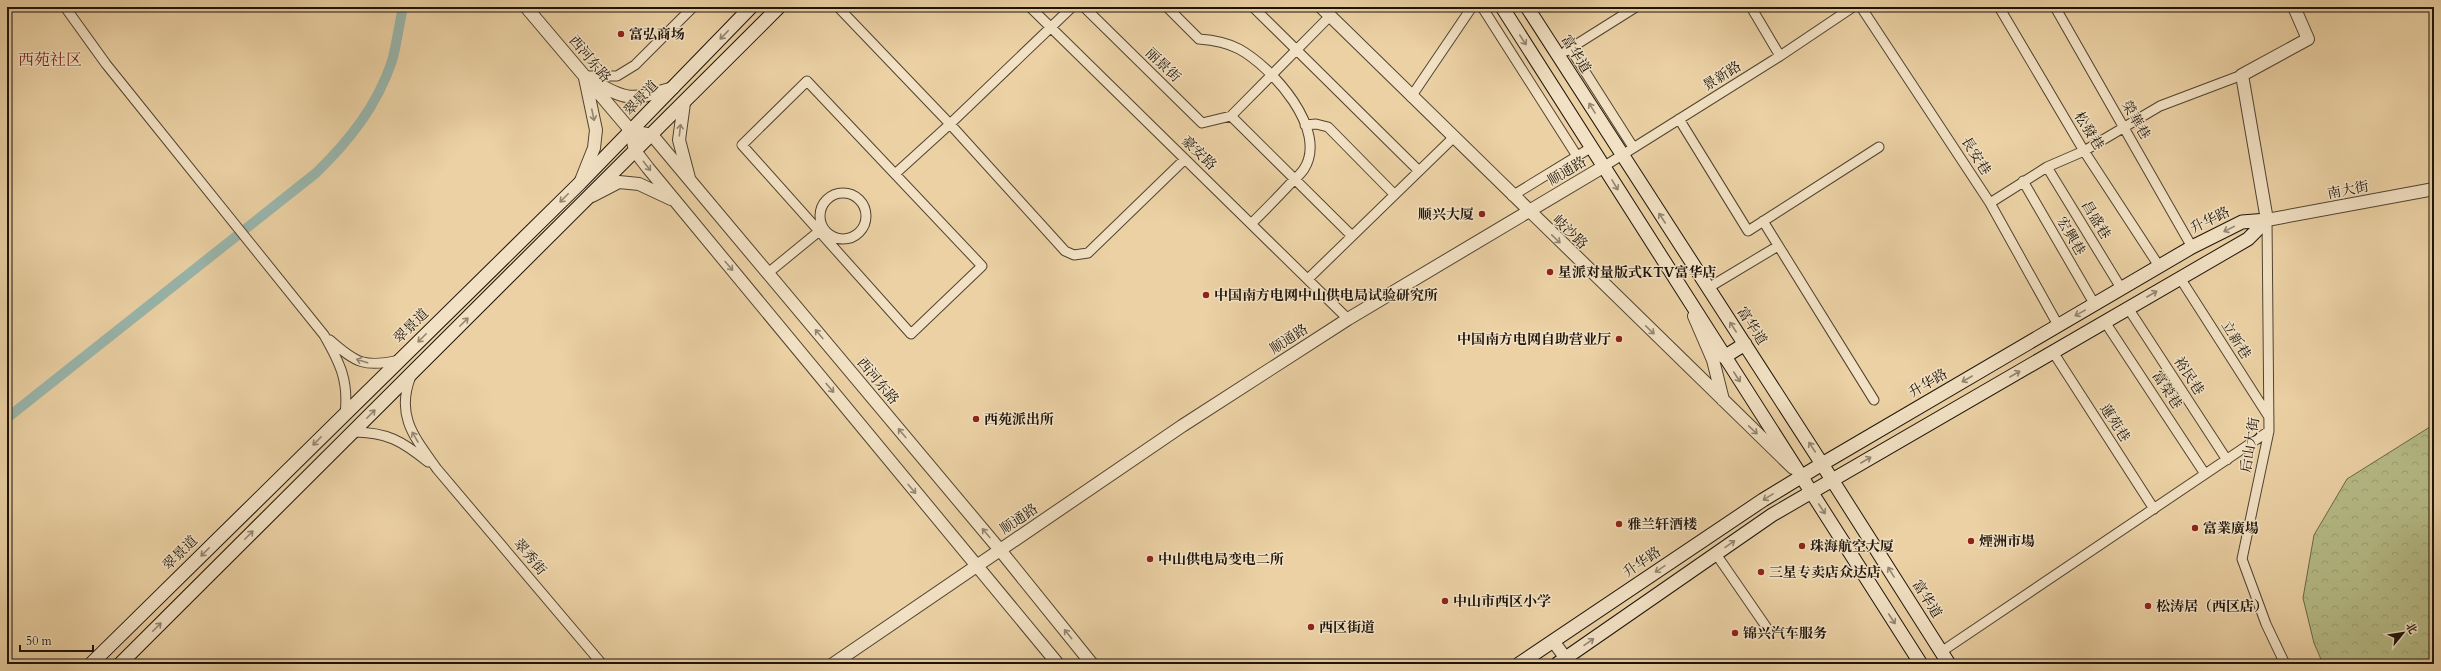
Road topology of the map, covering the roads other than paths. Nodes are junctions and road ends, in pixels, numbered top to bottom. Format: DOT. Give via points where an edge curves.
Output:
graph roads {
  1 [pos="65,7"];
  2 [pos="526,7"];
  3 [pos="693,7"];
  4 [pos="751,7"];
  5 [pos="779,7"];
  6 [pos="838,7"];
  7 [pos="1030,7"];
  8 [pos="1072,7"];
  9 [pos="1084,7"];
  10 [pos="1167,7"];
  11 [pos="1253,7"];
  12 [pos="1321,7"];
  13 [pos="1472,7"];
  14 [pos="1482,7"];
  15 [pos="1502,7"];
  16 [pos="1527,7"];
  17 [pos="1636,7"];
  18 [pos="1751,7"];
  19 [pos="1853,7"];
  20 [pos="1861,7"];
  21 [pos="1999,7"];
  22 [pos="2055,7"];
  23 [pos="2294,7"];
  24 [pos="1330,16"];
  25 [pos="1051,28"];
  26 [pos="1570,48"];
  27 [pos="1297,50"];
  28 [pos="1558,56"];
  29 [pos="1780,56"];
  30 [pos="1272,74"];
  31 [pos="2242,75"];
  32 [pos="585,76"];
  33 [pos="673,88"];
  34 [pos="1411,97"];
  35 [pos="684,103"];
  36 [pos="1231,116"];
  37 [pos="1679,119"];
  38 [pos="950,124"];
  39 [pos="1305,125"];
  40 [pos="2124,127"];
  41 [pos="631,131"];
  42 [pos="652,135"];
  43 [pos="1453,138"];
  44 [pos="1592,147"];
  45 [pos="1633,147"];
  46 [pos="1879,147"];
  47 [pos="636,151"];
  48 [pos="2084,151"];
  49 [pos="1621,155"];
  50 [pos="1577,156"];
  51 [pos="1185,159"];
  52 [pos="1603,166"];
  53 [pos="2047,166"];
  54 [pos="1418,170"];
  55 [pos="895,174"];
  56 [pos="1294,179"];
  57 [pos="2023,181"];
  58 [pos="690,182"];
  59 [pos="580,183"];
  60 [pos="2434,188"];
  61 [pos="1394,194"];
  62 [pos="1512,196"];
  63 [pos="589,197"];
  64 [pos="675,200"];
  65 [pos="1990,203"];
  66 [pos="1528,212"];
  67 [pos="2267,220"];
  68 [pos="1763,221"];
  69 [pos="1251,224"];
  70 [pos="821,230"];
  71 [pos="1351,235"];
  72 [pos="1778,246"];
  73 [pos="2192,247"];
  74 [pos="2159,266"];
  75 [pos="768,273"];
  76 [pos="1308,278"];
  77 [pos="2180,278"];
  78 [pos="1708,288"];
  79 [pos="2121,288"];
  80 [pos="1686,296"];
  81 [pos="2095,305"];
  82 [pos="2128,308"];
  83 [pos="1348,319"];
  84 [pos="2105,322"];
  85 [pos="2058,325"];
  86 [pos="324,335"];
  87 [pos="1745,344"];
  88 [pos="2053,352"];
  89 [pos="1724,357"];
  90 [pos="399,360"];
  91 [pos="411,374"];
  92 [pos="1874,400"];
  93 [pos="1723,401"];
  94 [pos="345,414"];
  95 [pos="2269,417"];
  96 [pos="2269,431"];
  97 [pos="353,432"];
  98 [pos="2227,460"];
  99 [pos="1822,464"];
  100 [pos="437,469"];
  101 [pos="2205,474"];
  102 [pos="1801,476"];
  103 [pos="1833,480"];
  104 [pos="1812,492"];
  105 [pos="2154,509"];
  106 [pos="1000,550"];
  107 [pos="1716,554"];
  108 [pos="976,566"];
  109 [pos="1767,628"];
  110 [pos="1553,641"];
  111 [pos="1941,652"];
  112 [pos="1564,662"];
  113 [pos="91,664"];
  114 [pos="120,664"];
  115 [pos="602,664"];
  116 [pos="833,664"];
  117 [pos="1058,664"];
  118 [pos="1092,664"];
  119 [pos="1519,664"];
  120 [pos="1921,664"];
  121 [pos="1949,664"];
  122 [pos="2285,664"];
  1 -- 86 [label="street" via="106,64"];
  2 -- 32 [label="street, 西河东路"];
  3 -- 32 [label="street" via="635,65 617,76"];
  4 -- 33 [label="main road, 翠景道, one-way"];
  5 -- 35 [label="main road"];
  6 -- 38 [label="street"];
  7 -- 25 [label="street, 豪安路"];
  8 -- 25 [label="street"];
  9 -- 36 [label="street, 丽景街" via="1202,123"];
  10 -- 30 [label="street" via="1198,39 1217,40 1239,48"];
  11 -- 27 [label="street"];
  12 -- 24 [label="street, 岐沙路"];
  13 -- 34 [label="street"];
  14 -- 50 [label="street"];
  15 -- 44 [label="main road, one-way"];
  16 -- 28 [label="main road, 富华道"];
  17 -- 26 [label="street"];
  18 -- 29 [label="street"];
  19 -- 29 [label="street, 景新路"];
  20 -- 65 [label="street, 長安巷"];
  21 -- 48 [label="street, 松發巷"];
  22 -- 40 [label="street, 榮華巷"];
  23 -- 31 [label="street" via="2308,39"];
  24 -- 27 [label="street"];
  24 -- 34 [label="street, 岐沙路"];
  25 -- 38 [label="street"];
  25 -- 51 [label="street, 豪安路"];
  26 -- 28 [label="street"];
  26 -- 45 [label="street"];
  27 -- 30 [label="street"];
  27 -- 54 [label="street"];
  49 -- 28 [label="main road, 富华道, one-way"];
  29 -- 37 [label="street, 景新路"];
  30 -- 36 [label="street"];
  30 -- 39 [label="street" via="1296,104"];
  31 -- 40 [label="street" via="2160,106"];
  31 -- 67 [label="street"];
  32 -- 33 [label="street" via="620,96 639,98"];
  32 -- 41 [label="street, 西河东路"];
  32 -- 59 [label="street, one-way" via="596,130 594,148"];
  33 -- 41 [label="main road, 翠景道"];
  34 -- 43 [label="street, 岐沙路"];
  35 -- 42 [label="main road"];
  58 -- 35 [label="street, one-way" via="679,140"];
  36 -- 56 [label="street"];
  37 -- 45 [label="street, 景新路"];
  37 -- 68 [label="street" via="1748,231"];
  38 -- 51 [label="street" via="1065,252 1074,255 1088,253"];
  38 -- 55 [label="street"];
  39 -- 56 [label="street" via="1311,146 1304,169"];
  39 -- 61 [label="street" via="1328,127"];
  40 -- 48 [label="street"];
  40 -- 73 [label="street, 榮華巷"];
  41 -- 42 [label="street"];
  41 -- 47 [label="street, 西河东路"];
  41 -- 59 [label="main road, 翠景道"];
  42 -- 47 [label="main road"];
  42 -- 58 [label="street, 西河东路"];
  43 -- 54 [label="street"];
  43 -- 62 [label="street, 岐沙路"];
  44 -- 50 [label="street"];
  44 -- 52 [label="main road"];
  45 -- 49 [label="street, 景新路"];
  46 -- 68 [label="street"];
  47 -- 63 [label="main road"];
  47 -- 64 [label="street, 西河东路, one-way"];
  48 -- 53 [label="street"];
  48 -- 74 [label="street, 松發巷"];
  49 -- 52 [label="street, 景新路"];
  78 -- 49 [label="main road, 富华道, one-way"];
  50 -- 62 [label="street"];
  51 -- 69 [label="street, 豪安路"];
  52 -- 66 [label="street, 顺通路"];
  52 -- 80 [label="main road, one-way"];
  53 -- 57 [label="street"];
  53 -- 79 [label="street, 昌盛巷"];
  54 -- 61 [label="street"];
  55 -- 70 [label="street" via="807,81 742,146"];
  55 -- 70 [label="street" via="982,266 911,334"];
  56 -- 69 [label="street"];
  56 -- 71 [label="street"];
  57 -- 65 [label="street"];
  57 -- 81 [label="street, 宏興巷"];
  58 -- 75 [label="street, 西河东路"];
  59 -- 90 [label="main road, 翠景道, one-way"];
  60 -- 67 [label="street, 南大街"];
  61 -- 71 [label="street"];
  62 -- 66 [label="street, 岐沙路"];
  63 -- 64 [label="street" via="619,182 639,184"];
  91 -- 63 [label="main road, one-way"];
  64 -- 108 [label="street, 西河东路, one-way"];
  65 -- 85 [label="street, 長安巷"];
  66 -- 83 [label="street, 顺通路"];
  66 -- 93 [label="street, 岐沙路, one-way"];
  67 -- 73 [label="main road, 升华路, one-way" via="2242,222"];
  67 -- 77 [label="main road" via="2248,238"];
  67 -- 95 [label="street, 后山大街"];
  68 -- 72 [label="street"];
  69 -- 76 [label="street, 豪安路"];
  70 -- 70 [label="street" via="821,206 832,194 848,192 861,201 866,216 862,230 856,235 842,239"];
  70 -- 75 [label="street"];
  71 -- 76 [label="street"];
  72 -- 78 [label="street"];
  72 -- 92 [label="street"];
  73 -- 74 [label="main road, 升华路"];
  74 -- 79 [label="main road, 升华路"];
  106 -- 75 [label="street, 西河东路, one-way"];
  76 -- 83 [label="street, 豪安路"];
  82 -- 77 [label="main road, one-way"];
  77 -- 95 [label="street, 立新巷"];
  87 -- 78 [label="main road, 富华道, one-way"];
  79 -- 81 [label="main road, 升华路"];
  80 -- 89 [label="main road"];
  80 -- 93 [label="street" via="1713,360"];
  81 -- 85 [label="main road, 升华路, one-way"];
  82 -- 84 [label="main road"];
  82 -- 98 [label="street, 裕民巷"];
  83 -- 106 [label="street, 顺通路" via="1182,426"];
  84 -- 88 [label="main road"];
  84 -- 101 [label="street, 富榮巷"];
  85 -- 99 [label="main road, 升华路, one-way"];
  90 -- 86 [label="street, one-way" via="376,366 357,361"];
  86 -- 94 [label="street" via="337,357 346,381"];
  87 -- 89 [label="main road"];
  99 -- 87 [label="main road, 富华道, one-way"];
  103 -- 88 [label="main road, one-way"];
  88 -- 105 [label="street, 蓮苑巷"];
  89 -- 102 [label="main road, one-way"];
  90 -- 94 [label="main road, 翠景道"];
  97 -- 91 [label="main road, one-way"];
  100 -- 91 [label="street, one-way" via="408,424 404,402"];
  93 -- 102 [label="street, 岐沙路, one-way"];
  94 -- 113 [label="main road, 翠景道, one-way"];
  95 -- 96 [label="street, 后山大街"];
  96 -- 98 [label="street"];
  96 -- 122 [label="street, 后山大街" via="2242,559 2266,624"];
  97 -- 100 [label="street" via="384,434 401,441"];
  114 -- 97 [label="main road, one-way"];
  98 -- 101 [label="street"];
  99 -- 102 [label="main road, 升华路"];
  99 -- 103 [label="main road, 富华道"];
  100 -- 115 [label="street, 翠秀街"];
  101 -- 105 [label="street"];
  102 -- 104 [label="main road"];
  102 -- 110 [label="main road, 升华路, one-way"];
  103 -- 104 [label="main road"];
  111 -- 103 [label="main road, 富华道, one-way"];
  107 -- 104 [label="main road, one-way" via="1772,515"];
  104 -- 120 [label="main road, one-way"];
  105 -- 111 [label="street"];
  106 -- 108 [label="street, 顺通路"];
  118 -- 106 [label="street, 西河东路, one-way"];
  107 -- 109 [label="street"];
  112 -- 107 [label="main road, one-way"];
  108 -- 116 [label="street, 顺通路"];
  108 -- 117 [label="street, 西河东路"];
  110 -- 112 [label="street"];
  110 -- 119 [label="main road, 升华路"];
  111 -- 121 [label="main road, 富华道"];
}
